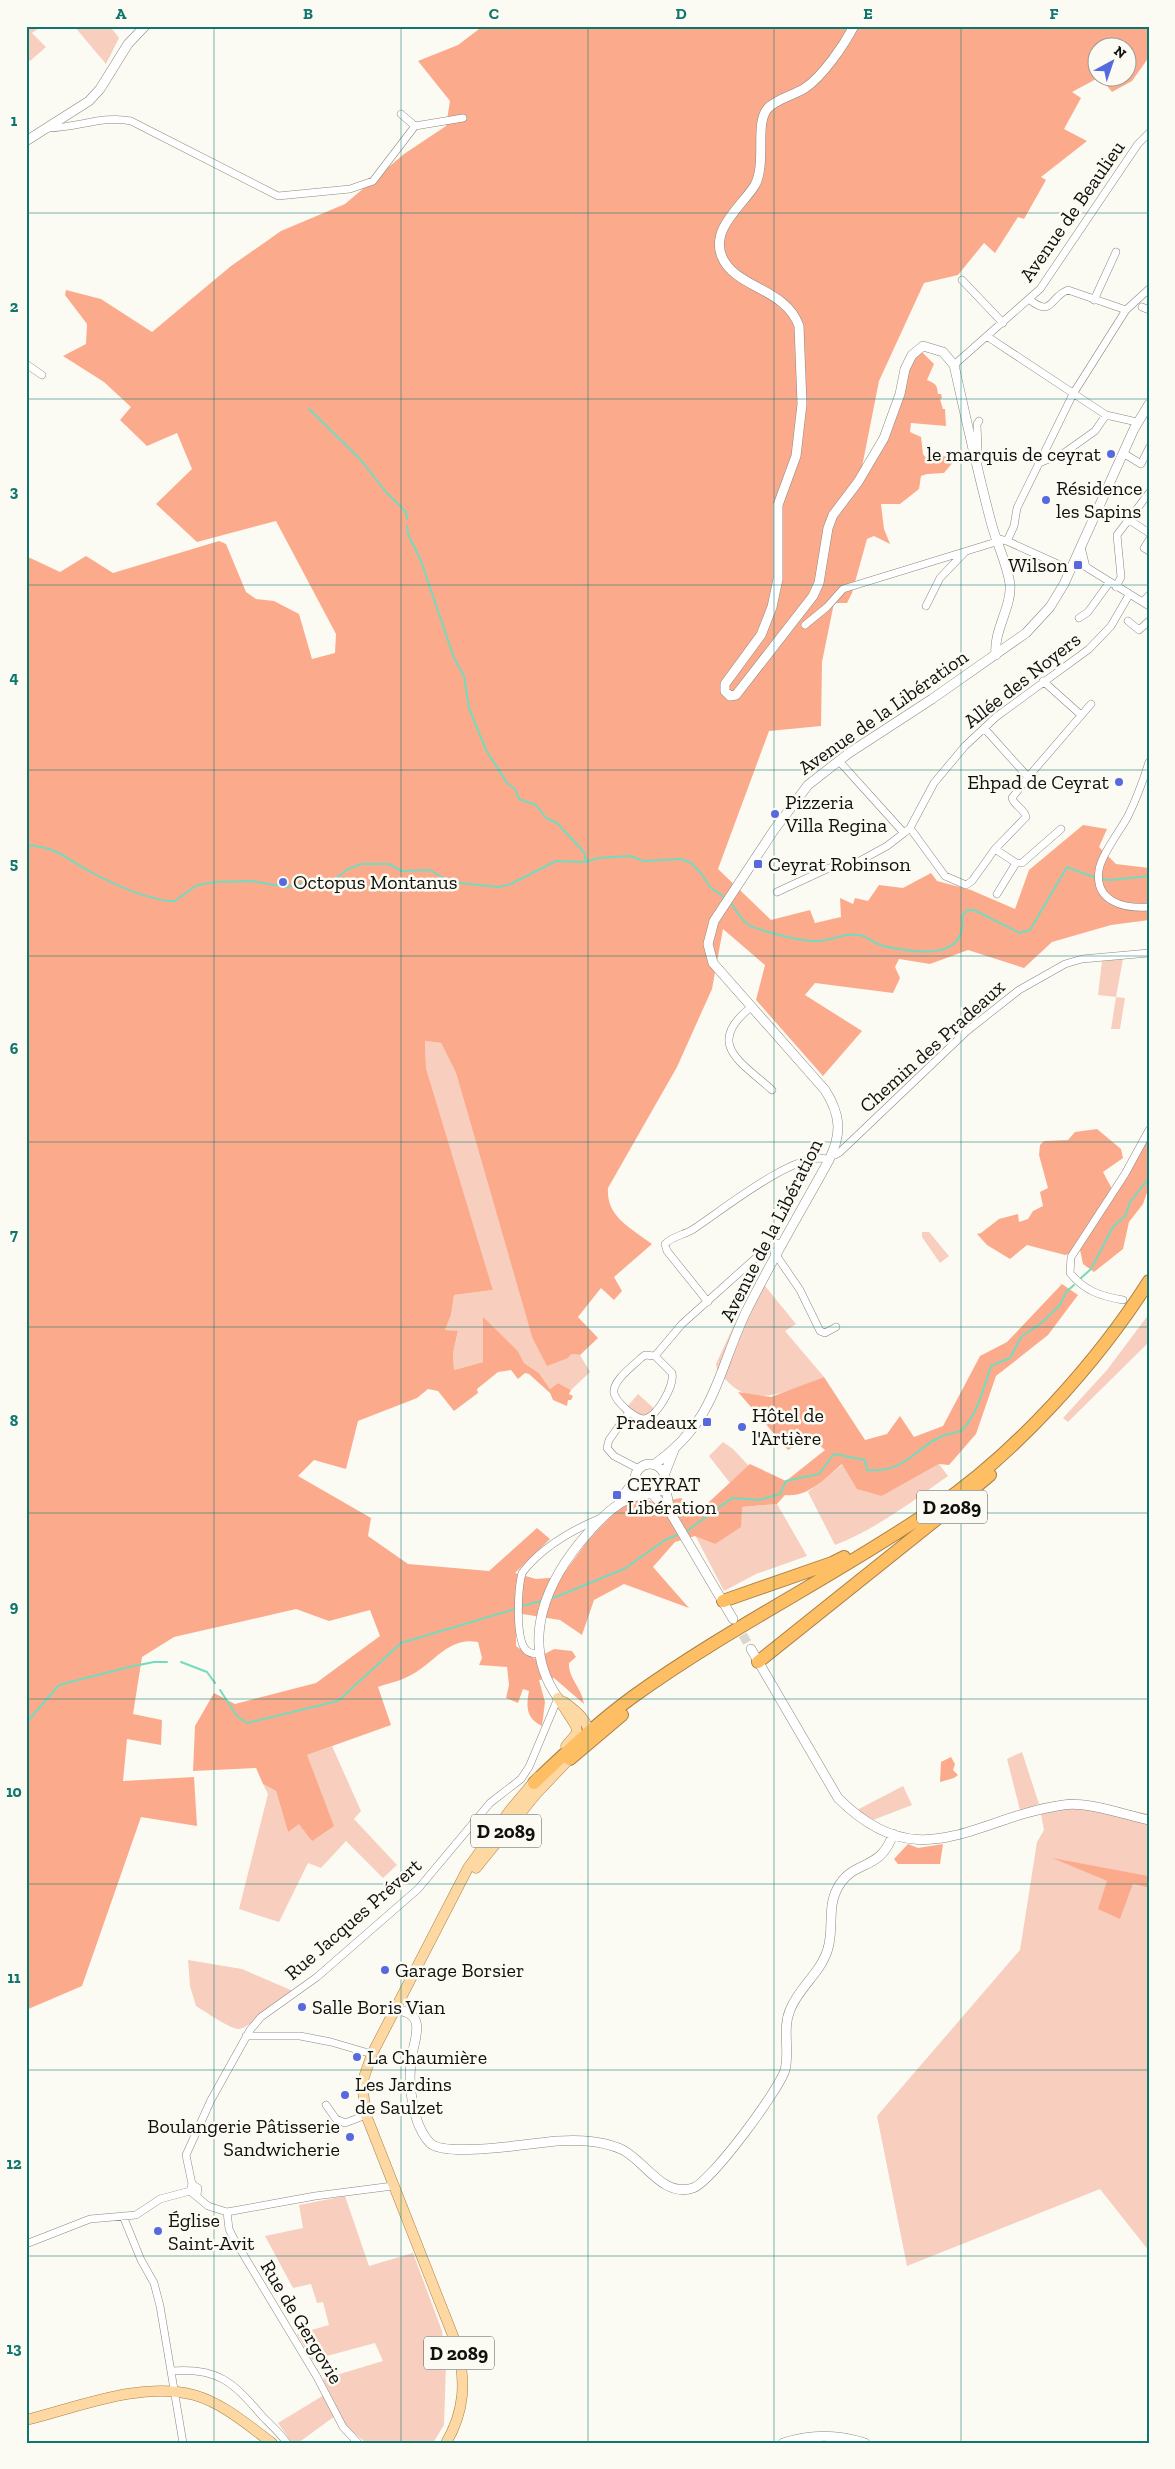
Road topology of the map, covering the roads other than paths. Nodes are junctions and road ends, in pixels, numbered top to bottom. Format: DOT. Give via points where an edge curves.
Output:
graph roads {
  1 [pos="145,26"];
  2 [pos="854,26"];
  3 [pos="401,114"];
  4 [pos="463,118"];
  5 [pos="415,126"];
  6 [pos="49,128"];
  7 [pos="1149,133"];
  8 [pos="26,141"];
  9 [pos="1116,252"];
  10 [pos="962,280"];
  11 [pos="1149,289"];
  12 [pos="1030,300"];
  13 [pos="1094,300"];
  14 [pos="1126,310"];
  15 [pos="1003,324"];
  16 [pos="988,337"];
  17 [pos="26,364"];
  18 [pos="954,365"];
  19 [pos="42,375"];
  20 [pos="1073,394"];
  21 [pos="1149,404"];
  22 [pos="1145,414"];
  23 [pos="1106,415"];
  24 [pos="979,421"];
  25 [pos="1137,422"];
  26 [pos="1149,448"];
  27 [pos="1123,453"];
  28 [pos="974,456"];
  29 [pos="1039,463"];
  30 [pos="1149,493"];
  31 [pos="1128,519"];
  32 [pos="1149,533"];
  33 [pos="995,540"];
  34 [pos="1149,540"];
  35 [pos="1007,542"];
  36 [pos="1081,547"];
  37 [pos="965,551"];
  38 [pos="1149,551"];
  39 [pos="1071,570"];
  40 [pos="1113,585"];
  41 [pos="1149,595"];
  42 [pos="1129,596"];
  43 [pos="1146,604"];
  44 [pos="926,606"];
  45 [pos="1079,618"];
  46 [pos="1128,621"];
  47 [pos="1149,621"];
  48 [pos="804,626"];
  49 [pos="999,630"];
  50 [pos="1014,642"];
  51 [pos="996,655"];
  52 [pos="1044,681"];
  53 [pos="1091,704"];
  54 [pos="1081,715"];
  55 [pos="984,728"];
  56 [pos="839,761"];
  57 [pos="1149,762"];
  58 [pos="1028,777"];
  59 [pos="1149,792"];
  60 [pos="1139,794"];
  61 [pos="1061,829"];
  62 [pos="907,830"];
  63 [pos="995,848"];
  64 [pos="1016,863"];
  65 [pos="777,892"];
  66 [pos="997,894"];
  67 [pos="1149,907"];
  68 [pos="1149,953"];
  69 [pos="750,1008"];
  70 [pos="772,1090"];
  71 [pos="1149,1130"];
  72 [pos="830,1157"];
  73 [pos="782,1244"];
  74 [pos="768,1247"];
  75 [pos="777,1255"];
  76 [pos="1149,1281"];
  77 [pos="1149,1296"];
  78 [pos="1123,1300"];
  79 [pos="708,1302"];
  80 [pos="836,1327"];
  81 [pos="655,1356"];
  82 [pos="629,1412"];
  83 [pos="674,1450"];
  84 [pos="655,1464"];
  85 [pos="639,1469"];
  86 [pos="665,1473"];
  87 [pos="635,1480"];
  88 [pos="665,1485"];
  89 [pos="649,1494"];
  90 [pos="612,1508"];
  91 [pos="942,1509"];
  92 [pos="670,1512"];
  93 [pos="601,1518"];
  94 [pos="723,1601"];
  95 [pos="733,1619"];
  96 [pos="751,1649"];
  97 [pos="540,1653"];
  98 [pos="758,1662"];
  99 [pos="558,1698"];
  100 [pos="589,1731"];
  101 [pos="570,1759"];
  102 [pos="534,1783"];
  103 [pos="1149,1820"];
  104 [pos="893,1834"];
  105 [pos="444,1917"];
  106 [pos="395,2009"];
  107 [pos="246,2036"];
  108 [pos="372,2054"];
  109 [pos="326,2105"];
  110 [pos="366,2115"];
  111 [pos="393,2186"];
  112 [pos="191,2187"];
  113 [pos="227,2212"];
  114 [pos="123,2216"];
  115 [pos="26,2244"];
  116 [pos="171,2371"];
  117 [pos="174,2392"];
  118 [pos="26,2420"];
  119 [pos="285,2441"];
  120 [pos="450,2441"];
  121 [pos="183,2443"];
  122 [pos="272,2443"];
  123 [pos="358,2443"];
  124 [pos="783,2443"];
  125 [pos="865,2443"];
  1 -- 6 [label="street" via="128,44 89,101"];
  2 -- 18 [label="street" via="817,77 765,113 762,118 760,169 755,184 727,221 720,238 721,256 728,268 784,302 796,316 800,326 802,404 796,456 778,505 780,558 772,607 761,635 725,684 725,692 730,696 743,688 771,647 813,596 819,584 833,515 858,482 884,438 912,355 923,346 932,347 943,352"];
  3 -- 5 [label="street"];
  4 -- 5 [label="street"];
  5 -- 6 [label="street" via="373,181 350,189 278,196 131,121 120,118"];
  6 -- 8 [label="street"];
  7 -- 12 [label="street, Avenue de Beaulieu" via="1138,144"];
  9 -- 13 [label="street"];
  10 -- 15 [label="street"];
  11 -- 14 [label="street"];
  12 -- 13 [label="street" via="1039,307 1047,307 1068,290"];
  12 -- 15 [label="street, Avenue de Beaulieu"];
  13 -- 14 [label="street"];
  14 -- 20 [label="street"];
  15 -- 16 [label="street, Avenue de Beaulieu"];
  16 -- 18 [label="street, Avenue de Beaulieu"];
  16 -- 20 [label="street"];
  17 -- 19 [label="street"];
  18 -- 28 [label="street"];
  20 -- 23 [label="street"];
  20 -- 29 [label="street"];
  21 -- 22 [label="street, Avenue de la Libération"];
  22 -- 25 [label="street, Avenue de la Libération"];
  23 -- 25 [label="street"];
  23 -- 29 [label="street" via="1095,431 1064,453"];
  24 -- 28 [label="street" via="978,450"];
  25 -- 27 [label="street, Avenue de la Libération"];
  26 -- 27 [label="street" via="1141,464"];
  27 -- 36 [label="street, Avenue de la Libération"];
  28 -- 33 [label="street"];
  29 -- 35 [label="street" via="1017,508"];
  30 -- 31 [label="street"];
  31 -- 32 [label="street"];
  31 -- 40 [label="street" via="1116,535 1121,577"];
  33 -- 35 [label="street"];
  33 -- 37 [label="street"];
  33 -- 49 [label="street" via="1009,578 1010,591"];
  34 -- 38 [label="street" via="1144,548"];
  35 -- 39 [label="street"];
  36 -- 39 [label="street, Avenue de la Libération"];
  36 -- 40 [label="street" via="1086,567"];
  37 -- 44 [label="street" via="940,578"];
  37 -- 48 [label="street" via="843,589"];
  39 -- 50 [label="street, Avenue de la Libération" via="1050,607"];
  40 -- 42 [label="street"];
  40 -- 45 [label="street"];
  41 -- 43 [label="street"];
  42 -- 43 [label="street"];
  42 -- 52 [label="street, Allée des Noyers" via="1111,626 1089,649"];
  46 -- 47 [label="street" via="1139,630"];
  49 -- 50 [label="street"];
  49 -- 51 [label="street"];
  50 -- 51 [label="street, Avenue de la Libération"];
  51 -- 56 [label="street, Avenue de la Libération"];
  52 -- 54 [label="street"];
  52 -- 55 [label="street, Allée des Noyers"];
  53 -- 54 [label="street"];
  54 -- 58 [label="street"];
  55 -- 58 [label="street"];
  55 -- 62 [label="street, Allée des Noyers" via="934,783"];
  56 -- 62 [label="street"];
  56 -- 69 [label="street, Avenue de la Libération" via="816,777 800,794 714,921 708,944 713,963"];
  57 -- 60 [label="street"];
  58 -- 63 [label="street" via="1012,798 1026,817"];
  59 -- 60 [label="street"];
  60 -- 67 [label="street" via="1099,870 1106,896 1119,906"];
  61 -- 64 [label="street" via="1022,863"];
  62 -- 63 [label="street" via="924,845 945,876 956,883 966,885 972,881"];
  62 -- 65 [label="street" via="887,846 856,862 830,868"];
  63 -- 64 [label="street"];
  64 -- 66 [label="street"];
  68 -- 72 [label="street, Chemin des Pradeaux" via="1065,964 1019,990 967,1031 840,1152"];
  69 -- 70 [label="street" via="728,1032 729,1047"];
  69 -- 72 [label="street, Avenue de la Libération" via="834,1104 839,1127"];
  71 -- 78 [label="street" via="1125,1174 1071,1257 1070,1273 1081,1286"];
  72 -- 73 [label="street, Avenue de la Libération"];
  72 -- 79 [label="street" via="793,1164 689,1232 664,1244"];
  73 -- 74 [label="street"];
  73 -- 75 [label="street, Avenue de la Libération"];
  74 -- 75 [label="street"];
  74 -- 79 [label="street"];
  75 -- 80 [label="street" via="800,1290 820,1331 825,1334"];
  75 -- 83 [label="street, Avenue de la Libération" via="744,1316 705,1411 694,1429"];
  76 -- 91 [label="highway, D 2089" via="1108,1340 1042,1415"];
  77 -- 91 [label="highway, D 2089" via="1084,1381 1041,1427 993,1472"];
  79 -- 81 [label="street" via="682,1324"];
  81 -- 82 [label="street" via="645,1354 615,1386 616,1398"];
  81 -- 82 [label="street" via="672,1373 672,1384 652,1415 645,1419"];
  82 -- 85 [label="street" via="607,1448 614,1456"];
  83 -- 84 [label="street, Avenue de la Libération"];
  83 -- 86 [label="street, Avenue de la Libération"];
  84 -- 85 [label="street" via="643,1465"];
  84 -- 86 [label="street"];
  85 -- 87 [label="street"];
  86 -- 88 [label="street"];
  87 -- 89 [label="street" via="640,1490"];
  87 -- 90 [label="street"];
  88 -- 89 [label="street" via="657,1493"];
  88 -- 92 [label="street"];
  89 -- 90 [label="street" via="632,1497"];
  89 -- 92 [label="street"];
  90 -- 93 [label="street"];
  91 -- 94 [label="highway" via="832,1563"];
  91 -- 98 [label="highway"];
  91 -- 100 [label="highway, D 2089" via="666,1673"];
  91 -- 101 [label="highway, D 2089" via="670,1678"];
  92 -- 94 [label="street"];
  93 -- 97 [label="street" via="570,1554 550,1588 542,1614"];
  93 -- 97 [label="street" via="582,1526 546,1550 522,1573 518,1612 521,1641 532,1654"];
  94 -- 95 [label="street"];
  96 -- 98 [label="street"];
  97 -- 99 [label="street" via="546,1677"];
  98 -- 104 [label="street" via="838,1798 857,1816"];
  99 -- 100 [label="main road" via="580,1715"];
  99 -- 102 [label="main road" via="577,1733"];
  99 -- 107 [label="street, Rue Jacques Prévert" via="521,1779 490,1802 418,1889 317,1977 260,2017"];
  100 -- 101 [label="main road" via="588,1737"];
  100 -- 102 [label="highway, D 2089"];
  101 -- 105 [label="main road, D 2089" via="536,1794 479,1863"];
  102 -- 105 [label="main road, D 2089" via="468,1868"];
  103 -- 104 [label="street" via="1065,1804 944,1840"];
  104 -- 106 [label="street" via="880,1858 847,1875 835,1891 829,1944 822,1966 797,1998 787,2019 787,2059 780,2084 711,2174 693,2188 680,2190 669,2187 637,2158 603,2142 582,2139 458,2150 437,2148 423,2134 414,2106 410,2076 416,2021 407,2012"];
  105 -- 106 [label="main road, D 2089"];
  106 -- 108 [label="main road, D 2089"];
  107 -- 108 [label="street" via="300,2036"];
  107 -- 112 [label="street, Rue Jacques Prévert" via="186,2155"];
  108 -- 110 [label="main road, D 2089" via="362,2083"];
  109 -- 110 [label="street" via="336,2119 345,2123"];
  110 -- 111 [label="main road, D 2089"];
  111 -- 113 [label="street"];
  111 -- 120 [label="main road, D 2089" via="462,2365 462,2408"];
  112 -- 113 [label="street" via="208,2206"];
  112 -- 114 [label="street" via="160,2199 142,2213"];
  113 -- 123 [label="street, Rue de Gergovie" via="234,2239 317,2377 343,2427"];
  114 -- 115 [label="street" via="90,2219"];
  114 -- 116 [label="street" via="154,2283"];
  116 -- 117 [label="street"];
  116 -- 119 [label="street" via="196,2370 224,2377"];
  117 -- 118 [label="main road" via="128,2394"];
  117 -- 121 [label="street"];
  117 -- 122 [label="main road" via="210,2401"];
  124 -- 125 [label="street" via="806,2437 831,2436"];
}
